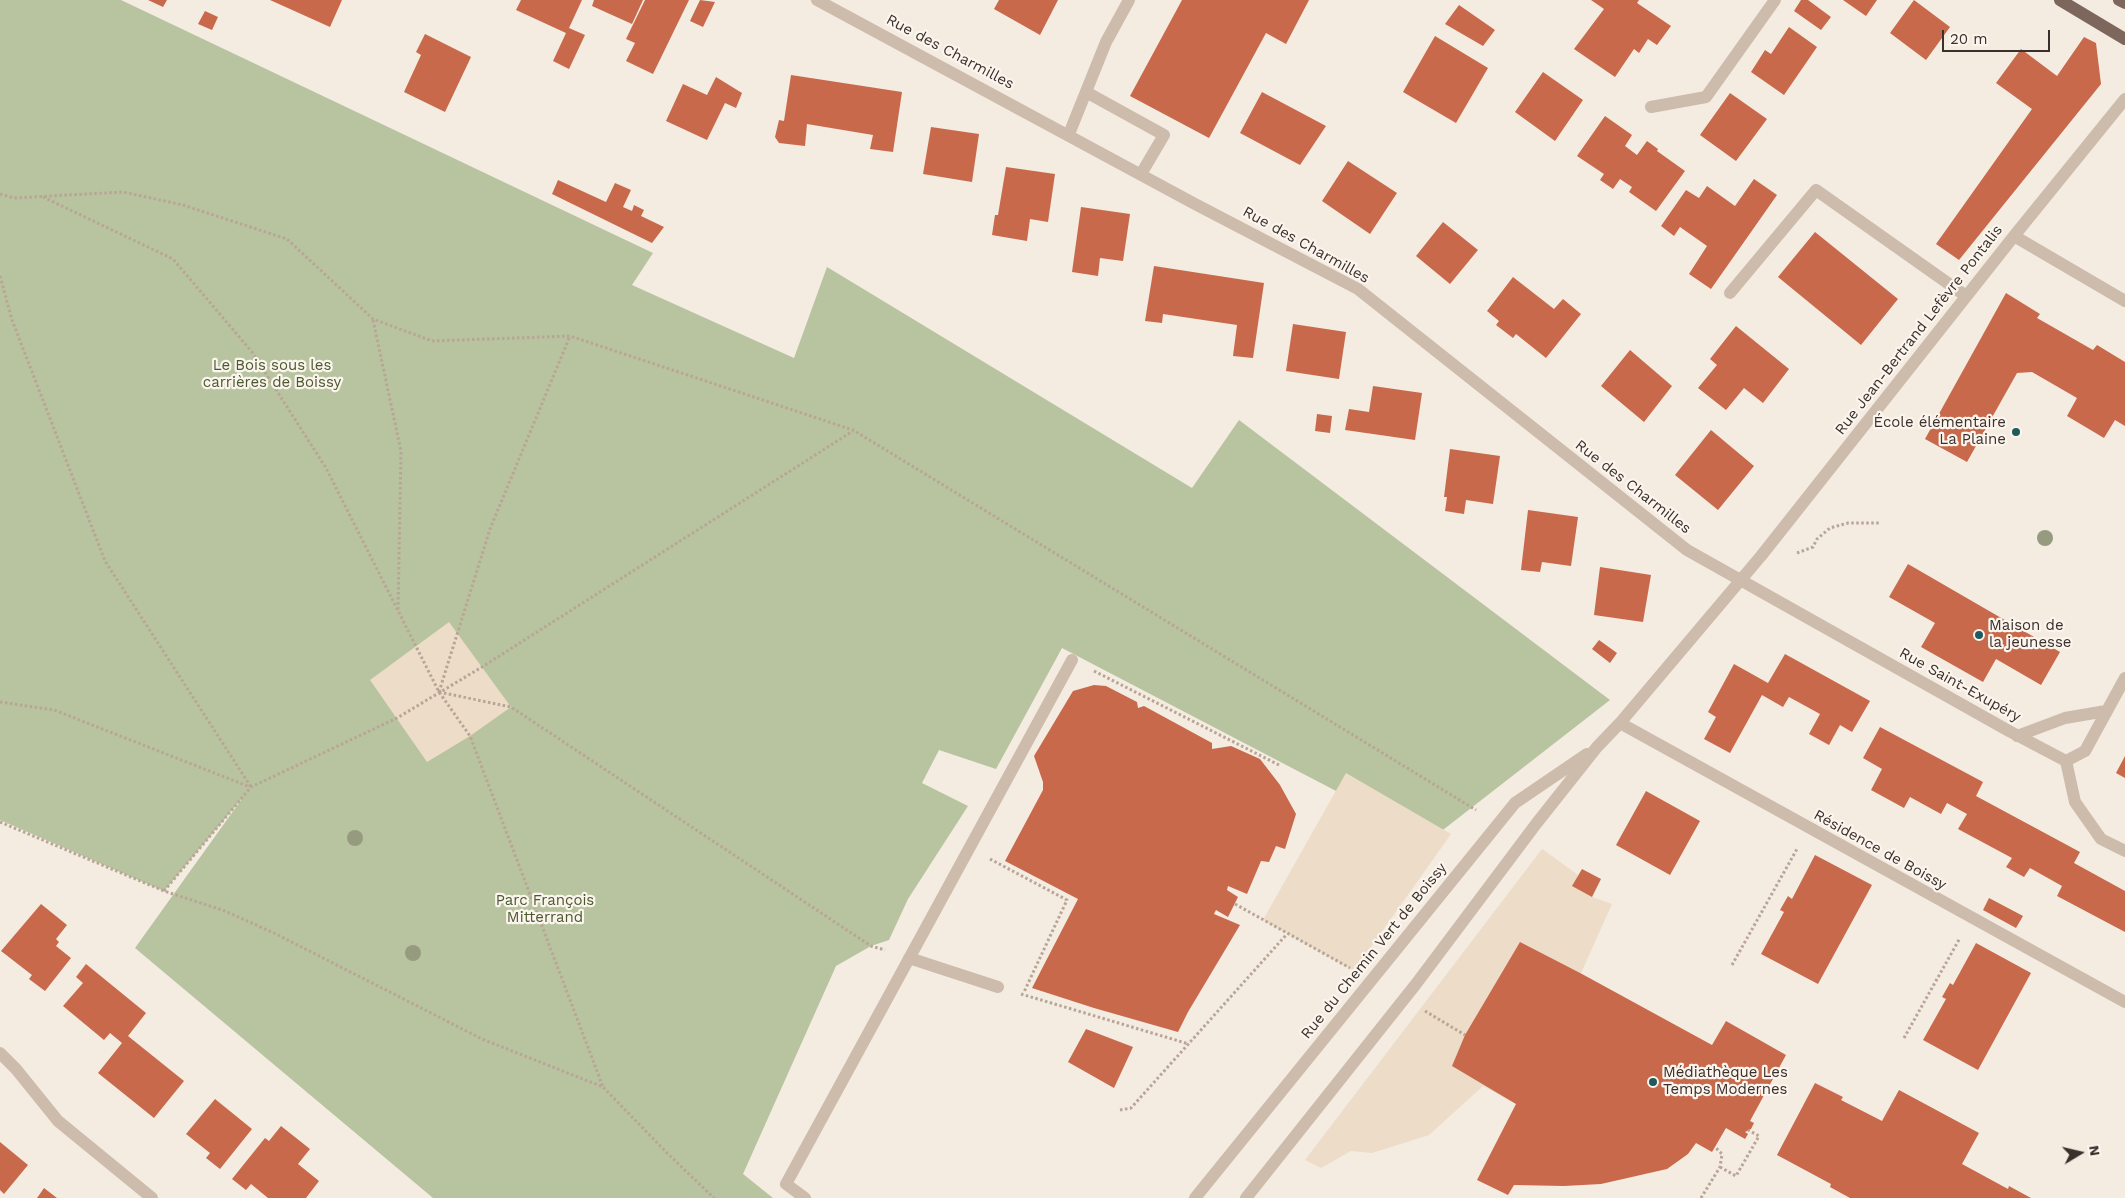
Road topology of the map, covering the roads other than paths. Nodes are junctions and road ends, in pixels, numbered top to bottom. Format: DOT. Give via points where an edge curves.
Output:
graph roads {
  1 [pos="818,0"];
  2 [pos="1129,0"];
  3 [pos="1775,0"];
  4 [pos="2060,0"];
  5 [pos="2119,0"];
  6 [pos="2125,4"];
  7 [pos="2125,39"];
  8 [pos="1086,92"];
  9 [pos="2125,99"];
  10 [pos="1651,107"];
  11 [pos="1069,134"];
  12 [pos="1141,174"];
  13 [pos="2014,236"];
  14 [pos="1730,294"];
  15 [pos="1966,296"];
  16 [pos="2125,301"];
  17 [pos="1739,580"];
  18 [pos="1072,660"];
  19 [pos="2125,678"];
  20 [pos="2106,711"];
  21 [pos="1620,723"];
  22 [pos="2017,736"];
  23 [pos="1598,747"];
  24 [pos="2066,761"];
  25 [pos="2125,852"];
  26 [pos="909,958"];
  27 [pos="998,987"];
  28 [pos="2125,1002"];
  29 [pos="0,1053"];
  30 [pos="1253,1195"];
  31 [pos="152,1198"];
  32 [pos="805,1198"];
  33 [pos="1195,1198"];
  1 -- 11 [label="street, Rue des Charmilles"];
  2 -- 8 [label="street" via="1106,42"];
  3 -- 10 [label="street" via="1706,97"];
  4 -- 7 [label="main road"];
  5 -- 6 [label="main road"];
  8 -- 11 [label="street"];
  8 -- 12 [label="street" via="1164,135"];
  9 -- 13 [label="street, Rue Jean-Bertrand Lefèvre Pontalis"];
  11 -- 12 [label="street, Rue des Charmilles"];
  12 -- 17 [label="street, Rue des Charmilles" via="1358,289 1687,550"];
  13 -- 15 [label="street, Rue Jean-Bertrand Lefèvre Pontalis"];
  13 -- 16 [label="street"];
  14 -- 15 [label="street" via="1816,190"];
  15 -- 17 [label="street, Rue Jean-Bertrand Lefèvre Pontalis"];
  17 -- 21 [label="street, Rue du Chemin Vert de Boissy"];
  17 -- 22 [label="street, Rue Saint-Exupéry"];
  18 -- 26 [label="street"];
  19 -- 20 [label="street"];
  20 -- 22 [label="street" via="2065,718"];
  20 -- 24 [label="street" via="2085,751"];
  21 -- 23 [label="street, Rue du Chemin Vert de Boissy"];
  21 -- 28 [label="street, Résidence de Boissy"];
  22 -- 24 [label="street, Rue Saint-Exupéry"];
  23 -- 30 [label="street, Rue du Chemin Vert de Boissy"];
  23 -- 33 [label="street, Rue du Chemin Vert de Boissy" via="1515,803"];
  24 -- 25 [label="street" via="2075,802 2101,839"];
  26 -- 27 [label="street"];
  26 -- 32 [label="street" via="786,1184"];
  29 -- 31 [label="street" via="58,1122"];
}
